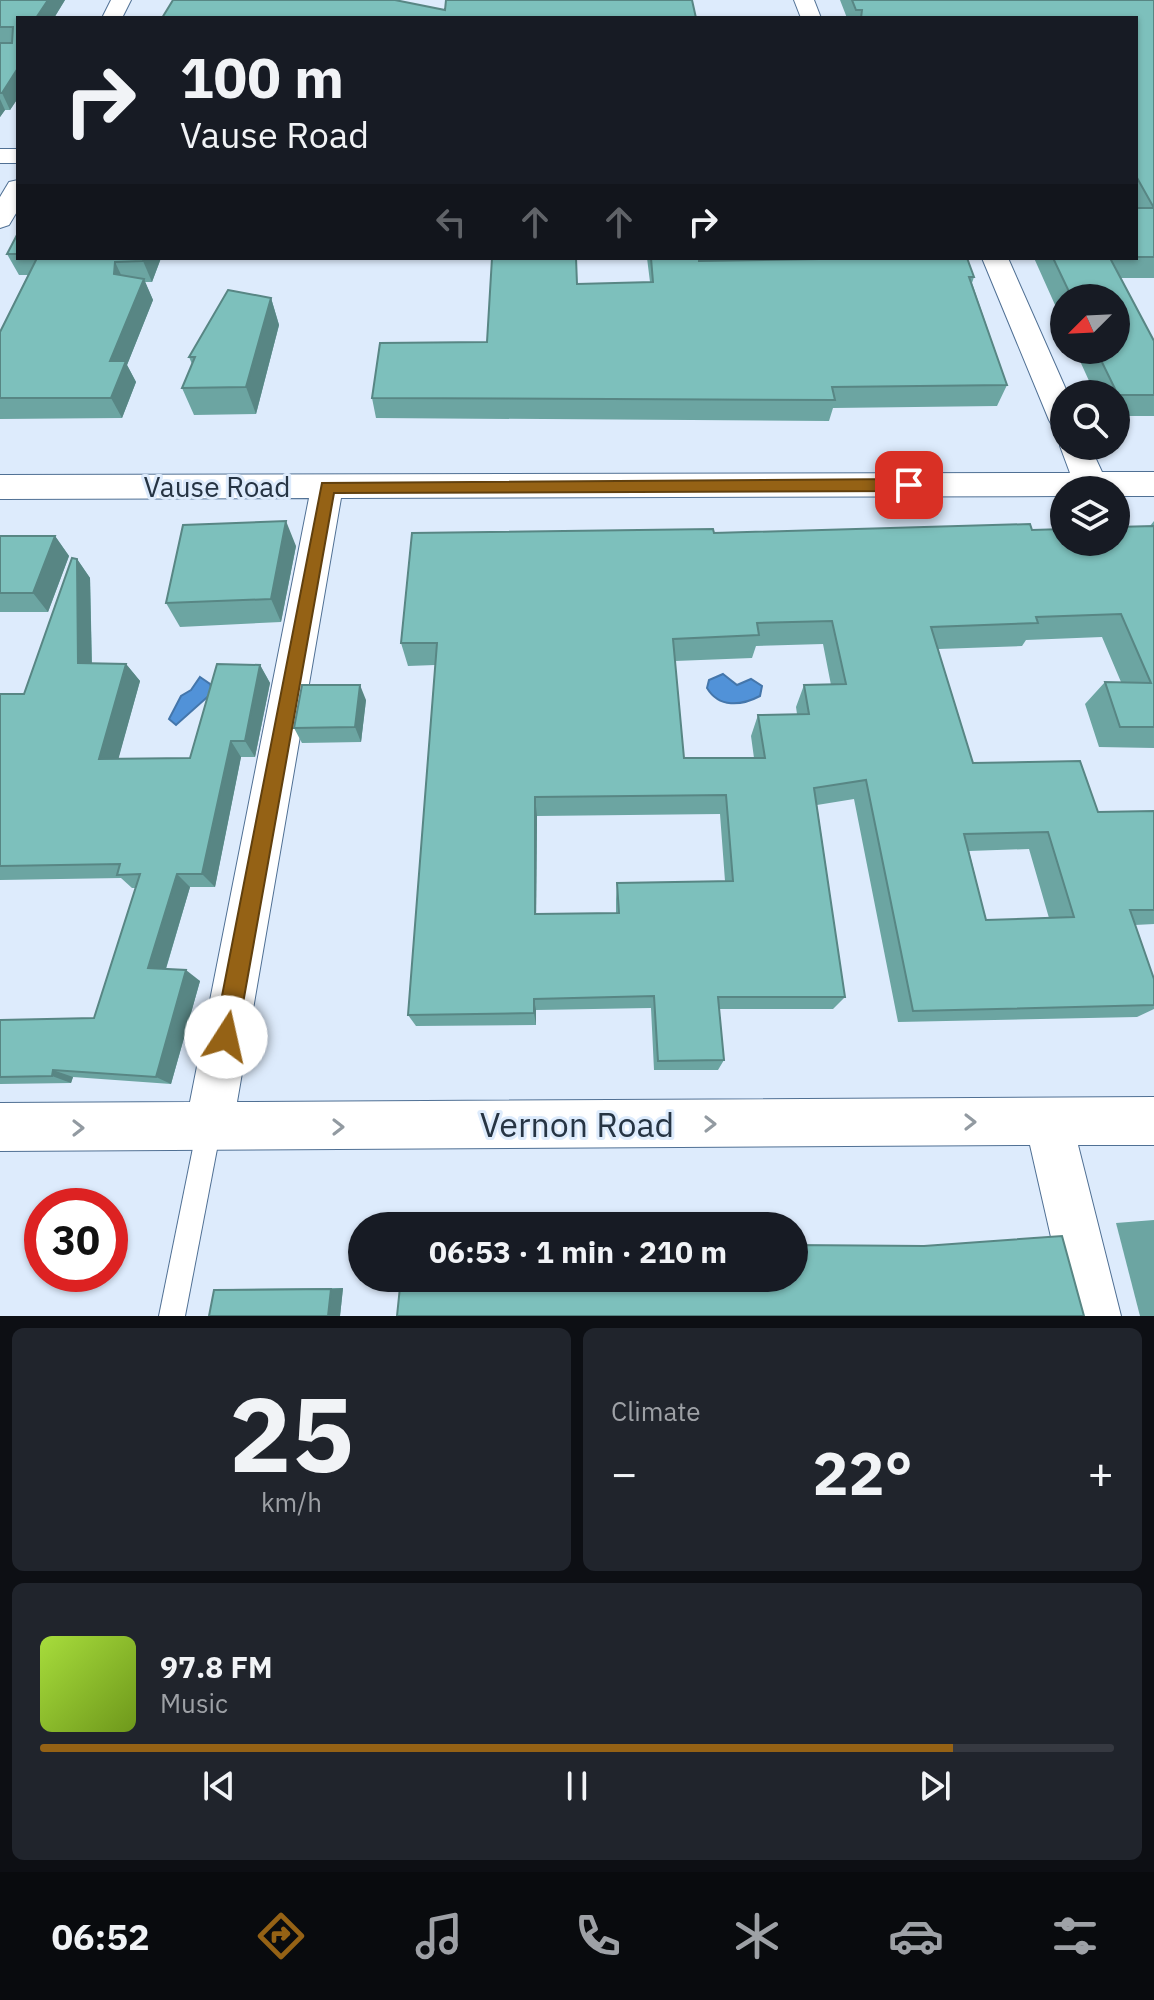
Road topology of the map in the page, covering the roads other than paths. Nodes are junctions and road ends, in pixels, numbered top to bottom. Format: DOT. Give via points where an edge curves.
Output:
graph roads {
  1 [pos="16,191"];
  2 [pos="0,220"];
  3 [pos="996,260"];
  4 [pos="1050,387"];
  5 [pos="1050,484"];
  6 [pos="1130,484"];
  7 [pos="1154,484"];
  8 [pos="0,487"];
  9 [pos="327,487"];
  10 [pos="1154,1121"];
  11 [pos="1048,1122"];
  12 [pos="0,1127"];
  13 [pos="209,1128"];
  14 [pos="172,1316"];
  15 [pos="1095,1316"];
  1 -- 2 [label="street"];
  3 -- 4 [label="street"];
  5 -- 9 [label="street, Vause Road"];
  6 -- 7 [label="street, Vause Road"];
  8 -- 9 [label="street, Vause Road"];
  9 -- 13 [label="street"];
  10 -- 11 [label="street, Vernon Road"];
  13 -- 11 [label="street, Vernon Road, one-way"];
  11 -- 15 [label="street"];
  12 -- 13 [label="street, Vernon Road, one-way"];
  13 -- 14 [label="lane"];
}
